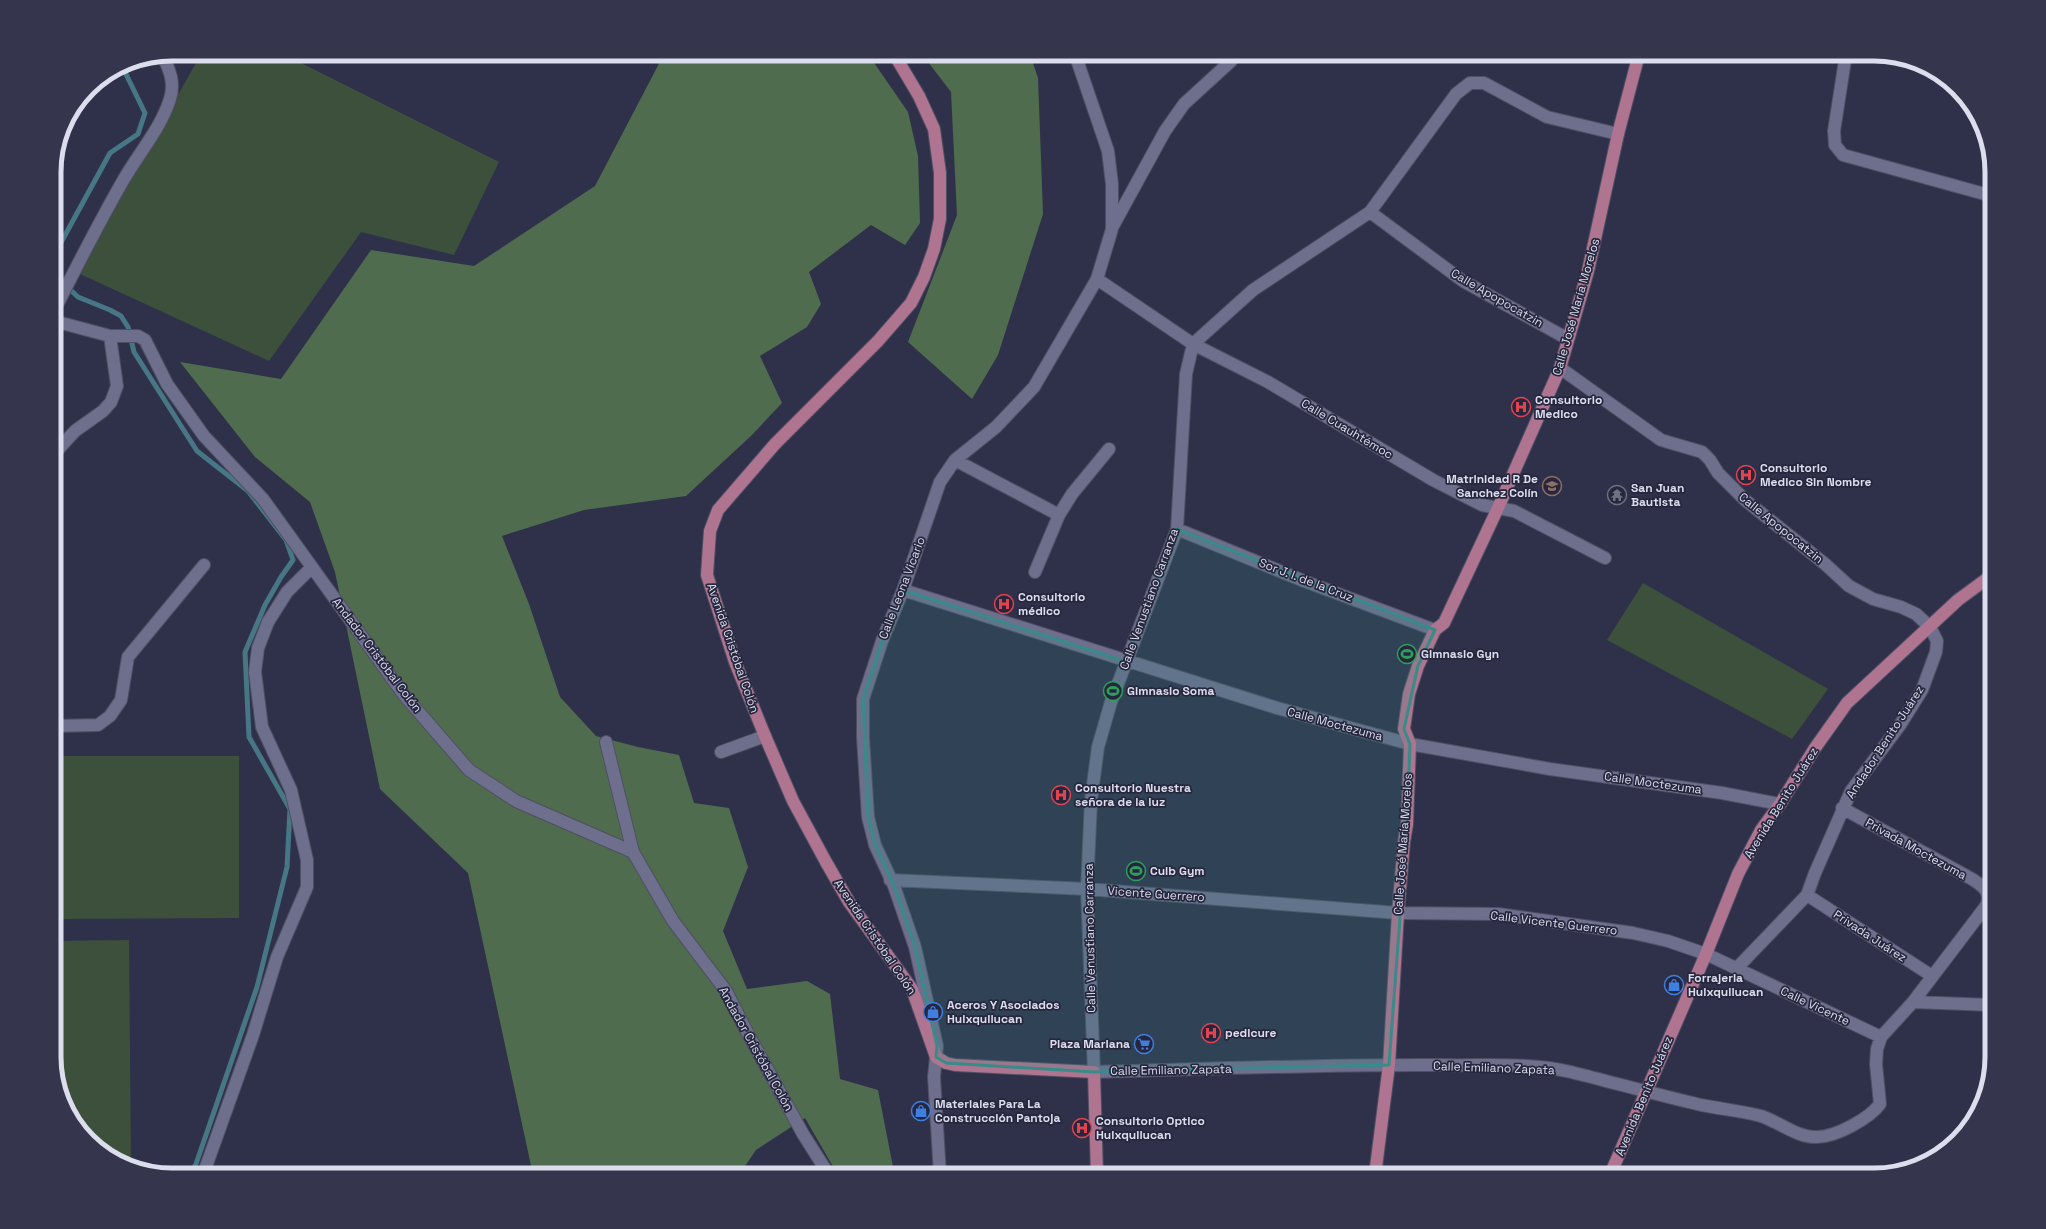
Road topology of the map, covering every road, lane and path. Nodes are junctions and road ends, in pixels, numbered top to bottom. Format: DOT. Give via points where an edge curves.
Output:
graph roads {
  1 [pos="165,61"];
  2 [pos="898,61"];
  3 [pos="1077,61"];
  4 [pos="1230,61"];
  5 [pos="1637,61"];
  6 [pos="1845,61"];
  7 [pos="1618,134"];
  8 [pos="1985,194"];
  9 [pos="1370,212"];
  10 [pos="1112,229"];
  11 [pos="1097,279"];
  12 [pos="61,297"];
  13 [pos="61,323"];
  14 [pos="110,336"];
  15 [pos="1568,339"];
  16 [pos="1193,344"];
  17 [pos="1560,368"];
  18 [pos="61,446"];
  19 [pos="1109,449"];
  20 [pos="955,460"];
  21 [pos="1498,508"];
  22 [pos="1059,514"];
  23 [pos="1176,529"];
  24 [pos="1605,558"];
  25 [pos="204,565"];
  26 [pos="312,567"];
  27 [pos="1035,572"];
  28 [pos="1985,580"];
  29 [pos="903,590"];
  30 [pos="1930,627"];
  31 [pos="1435,630"];
  32 [pos="1127,662"];
  33 [pos="61,726"];
  34 [pos="765,736"];
  35 [pos="606,742"];
  36 [pos="1410,744"];
  37 [pos="721,752"];
  38 [pos="1780,804"];
  39 [pos="1842,808"];
  40 [pos="633,852"];
  41 [pos="890,880"];
  42 [pos="1087,889"];
  43 [pos="1985,890"];
  44 [pos="1807,895"];
  45 [pos="1985,907"];
  46 [pos="1398,913"];
  47 [pos="1706,954"];
  48 [pos="1736,969"];
  49 [pos="1932,976"];
  50 [pos="1913,1002"];
  51 [pos="1985,1005"];
  52 [pos="1881,1037"];
  53 [pos="936,1057"];
  54 [pos="1389,1065"];
  55 [pos="1094,1072"];
  56 [pos="1645,1092"];
  57 [pos="205,1168"];
  58 [pos="825,1168"];
  59 [pos="940,1168"];
  60 [pos="1096,1168"];
  61 [pos="1376,1168"];
  62 [pos="1613,1168"];
  1 -- 12 [label="street" via="173,85 170,100 158,125 96,226"];
  2 -- 34 [label="main road, Avenida Cristóbal Colón" via="919,96 934,129 940,173 940,219 934,249 924,276 911,303 878,341 775,444 734,490 718,510 710,531 707,575 733,655"];
  3 -- 10 [label="street, Calle Leona Vicario" via="1108,151 1112,184"];
  4 -- 10 [label="street" via="1184,104 1165,131"];
  5 -- 7 [label="main road, Calle José María Morelos"];
  6 -- 8 [label="street" via="1834,131 1835,146 1844,155"];
  7 -- 9 [label="street" via="1547,117 1484,83 1470,83 1456,94"];
  7 -- 15 [label="main road, Calle José María Morelos" via="1588,271"];
  9 -- 15 [label="street, Calle Apopocatzin" via="1463,281"];
  9 -- 16 [label="street" via="1253,290"];
  10 -- 11 [label="street, Calle Leona Vicario"];
  11 -- 16 [label="street, Calle Cuauhtémoc"];
  11 -- 20 [label="street, Calle Leona Vicario" via="1034,387 996,427"];
  13 -- 14 [label="street"];
  14 -- 18 [label="street" via="117,386 111,402 75,431"];
  14 -- 26 [label="street, Andador Cristóbal Colón" via="138,336 145,340 167,384 204,436 263,499"];
  15 -- 17 [label="main road, Calle José María Morelos"];
  16 -- 21 [label="street, Calle Cuauhtémoc" via="1268,382 1433,480 1482,506"];
  16 -- 23 [label="street, Calle Venustiano Carranza" via="1186,374"];
  17 -- 21 [label="main road, Calle José María Morelos"];
  17 -- 30 [label="street, Calle Apopocatzin" via="1661,440 1702,452 1718,473 1745,500 1849,586 1873,599 1916,614"];
  19 -- 22 [label="street"];
  20 -- 22 [label="street"];
  20 -- 29 [label="street, Calle Leona Vicario" via="940,482"];
  21 -- 24 [label="street, Calle Cuauhtémoc" via="1514,511"];
  21 -- 31 [label="main road, Calle José María Morelos" via="1444,623"];
  22 -- 27 [label="street"];
  23 -- 31 [label="street, Sor J. I. de la Cruz"];
  23 -- 32 [label="street, Calle Venustiano Carranza"];
  25 -- 33 [label="street" via="128,657 121,700 110,716 98,725"];
  26 -- 40 [label="street, Andador Cristóbal Colón" via="404,695 469,770 516,801"];
  26 -- 57 [label="street" via="286,592 268,622 258,648 255,672 262,727 291,790 307,860 307,887 277,957"];
  28 -- 30 [label="main road, Avenida Benito Juárez" via="1958,600"];
  29 -- 32 [label="street, Calle Moctezuma"];
  29 -- 41 [label="street, Calle Leona Vicario" via="882,641 864,699 863,738 868,817 875,845"];
  30 -- 38 [label="main road, Avenida Benito Juárez" via="1848,703 1815,748"];
  30 -- 39 [label="street, Andador Benito Juárez" via="1937,641 1936,652 1922,690 1900,725 1851,791"];
  31 -- 36 [label="main road, Calle José María Morelos" via="1418,666 1409,694 1404,729"];
  32 -- 36 [label="street, Calle Moctezuma" via="1321,721"];
  32 -- 42 [label="street, Calle Venustiano Carranza" via="1111,702 1098,747 1091,800"];
  34 -- 37 [label="street"];
  34 -- 53 [label="main road, Avenida Cristóbal Colón" via="793,801 849,902 912,989"];
  35 -- 40 [label="street"];
  36 -- 38 [label="street, Calle Moctezuma" via="1550,769 1722,793"];
  36 -- 46 [label="main road, Calle José María Morelos" via="1407,824"];
  38 -- 47 [label="main road, Avenida Benito Juárez" via="1761,830 1750,851"];
  39 -- 43 [label="street, Privada Moctezuma" via="1972,879"];
  39 -- 44 [label="street, Andador Benito Juárez"];
  40 -- 58 [label="street, Andador Cristóbal Colón" via="673,921 726,991 803,1134"];
  41 -- 42 [label="street, Vicente Guerrero"];
  41 -- 53 [label="street, Calle Leona Vicario" via="915,947 937,1046"];
  42 -- 46 [label="street, Vicente Guerrero"];
  42 -- 55 [label="street, Calle Venustiano Carranza"];
  44 -- 48 [label="street, Andador Benito Juárez"];
  44 -- 49 [label="street, Privada Juárez"];
  45 -- 49 [label="street, Privada Moctezuma"];
  46 -- 47 [label="street, Calle Vicente Guerrero" via="1498,914 1565,922 1633,933"];
  46 -- 54 [label="main road, Calle José María Morelos"];
  47 -- 48 [label="street, Calle Vicente"];
  47 -- 56 [label="main road, Avenida Benito Juárez"];
  48 -- 52 [label="street, Calle Vicente"];
  49 -- 50 [label="street"];
  50 -- 51 [label="street"];
  50 -- 52 [label="street"];
  52 -- 56 [label="street, Calle Emiliano Zapata" via="1876,1064 1880,1104 1869,1117 1821,1137 1801,1134 1761,1116"];
  53 -- 55 [label="main road" via="955,1065"];
  53 -- 59 [label="street, Calle Leona Vicario" via="934,1077"];
  54 -- 55 [label="street, Calle Emiliano Zapata"];
  54 -- 56 [label="street, Calle Emiliano Zapata" via="1541,1067 1569,1071"];
  54 -- 61 [label="main road, Calle José María Morelos"];
  55 -- 60 [label="main road"];
  56 -- 62 [label="main road, Avenida Benito Juárez"];
}
